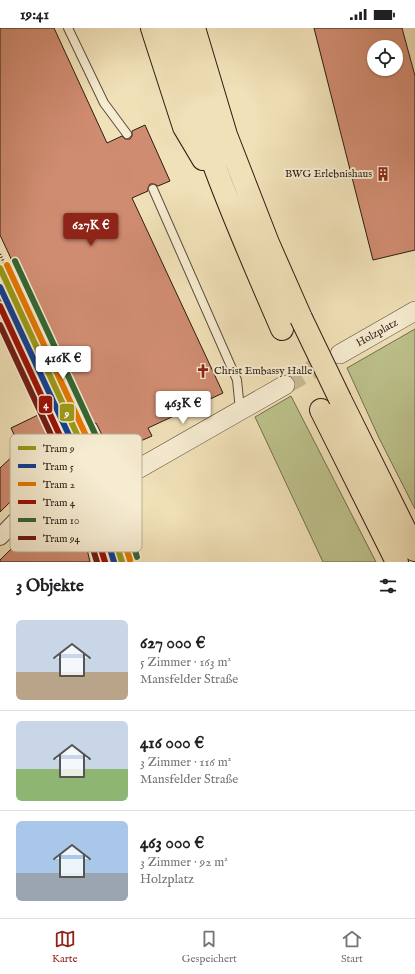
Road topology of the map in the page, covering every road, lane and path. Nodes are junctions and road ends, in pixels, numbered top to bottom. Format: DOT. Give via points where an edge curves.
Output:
graph roads {
  1 [pos="68,28"];
  2 [pos="152,28"];
  3 [pos="173,28"];
  4 [pos="194,28"];
  5 [pos="203,28"];
  6 [pos="206,68"];
  7 [pos="127,134"];
  8 [pos="153,189"];
  9 [pos="226,195"];
  10 [pos="242,236"];
  11 [pos="0,279"];
  12 [pos="415,311"];
  13 [pos="301,318"];
  14 [pos="0,324"];
  15 [pos="282,329"];
  16 [pos="340,354"];
  17 [pos="285,385"];
  18 [pos="240,410"];
  19 [pos="321,410"];
  20 [pos="53,434"];
  21 [pos="72,434"];
  22 [pos="142,466"];
  23 [pos="10,527"];
  24 [pos="0,537"];
  25 [pos="412,543"];
  26 [pos="115,552"];
  27 [pos="393,554"];
  28 [pos="118,562"];
  1 -- 7 [label="lane" via="104,103"];
  2 -- 9 [label="main road" via="184,127"];
  3 -- 9 [label="main road" via="187,82"];
  4 -- 6 [label="main road"];
  5 -- 6 [label="main road"];
  6 -- 13 [label="main road" via="226,135 268,243"];
  8 -- 18 [label="lane" via="238,380"];
  9 -- 10 [label="main road"];
  10 -- 13 [label="main road"];
  10 -- 15 [label="main road"];
  11 -- 21 [label="street"];
  12 -- 16 [label="street, Holzplatz"];
  13 -- 25 [label="main road, bridge"];
  14 -- 20 [label="path"];
  17 -- 18 [label="street"];
  18 -- 22 [label="street"];
  19 -- 27 [label="main road"];
  23 -- 24 [label="street"];
  26 -- 28 [label="street"];
}
